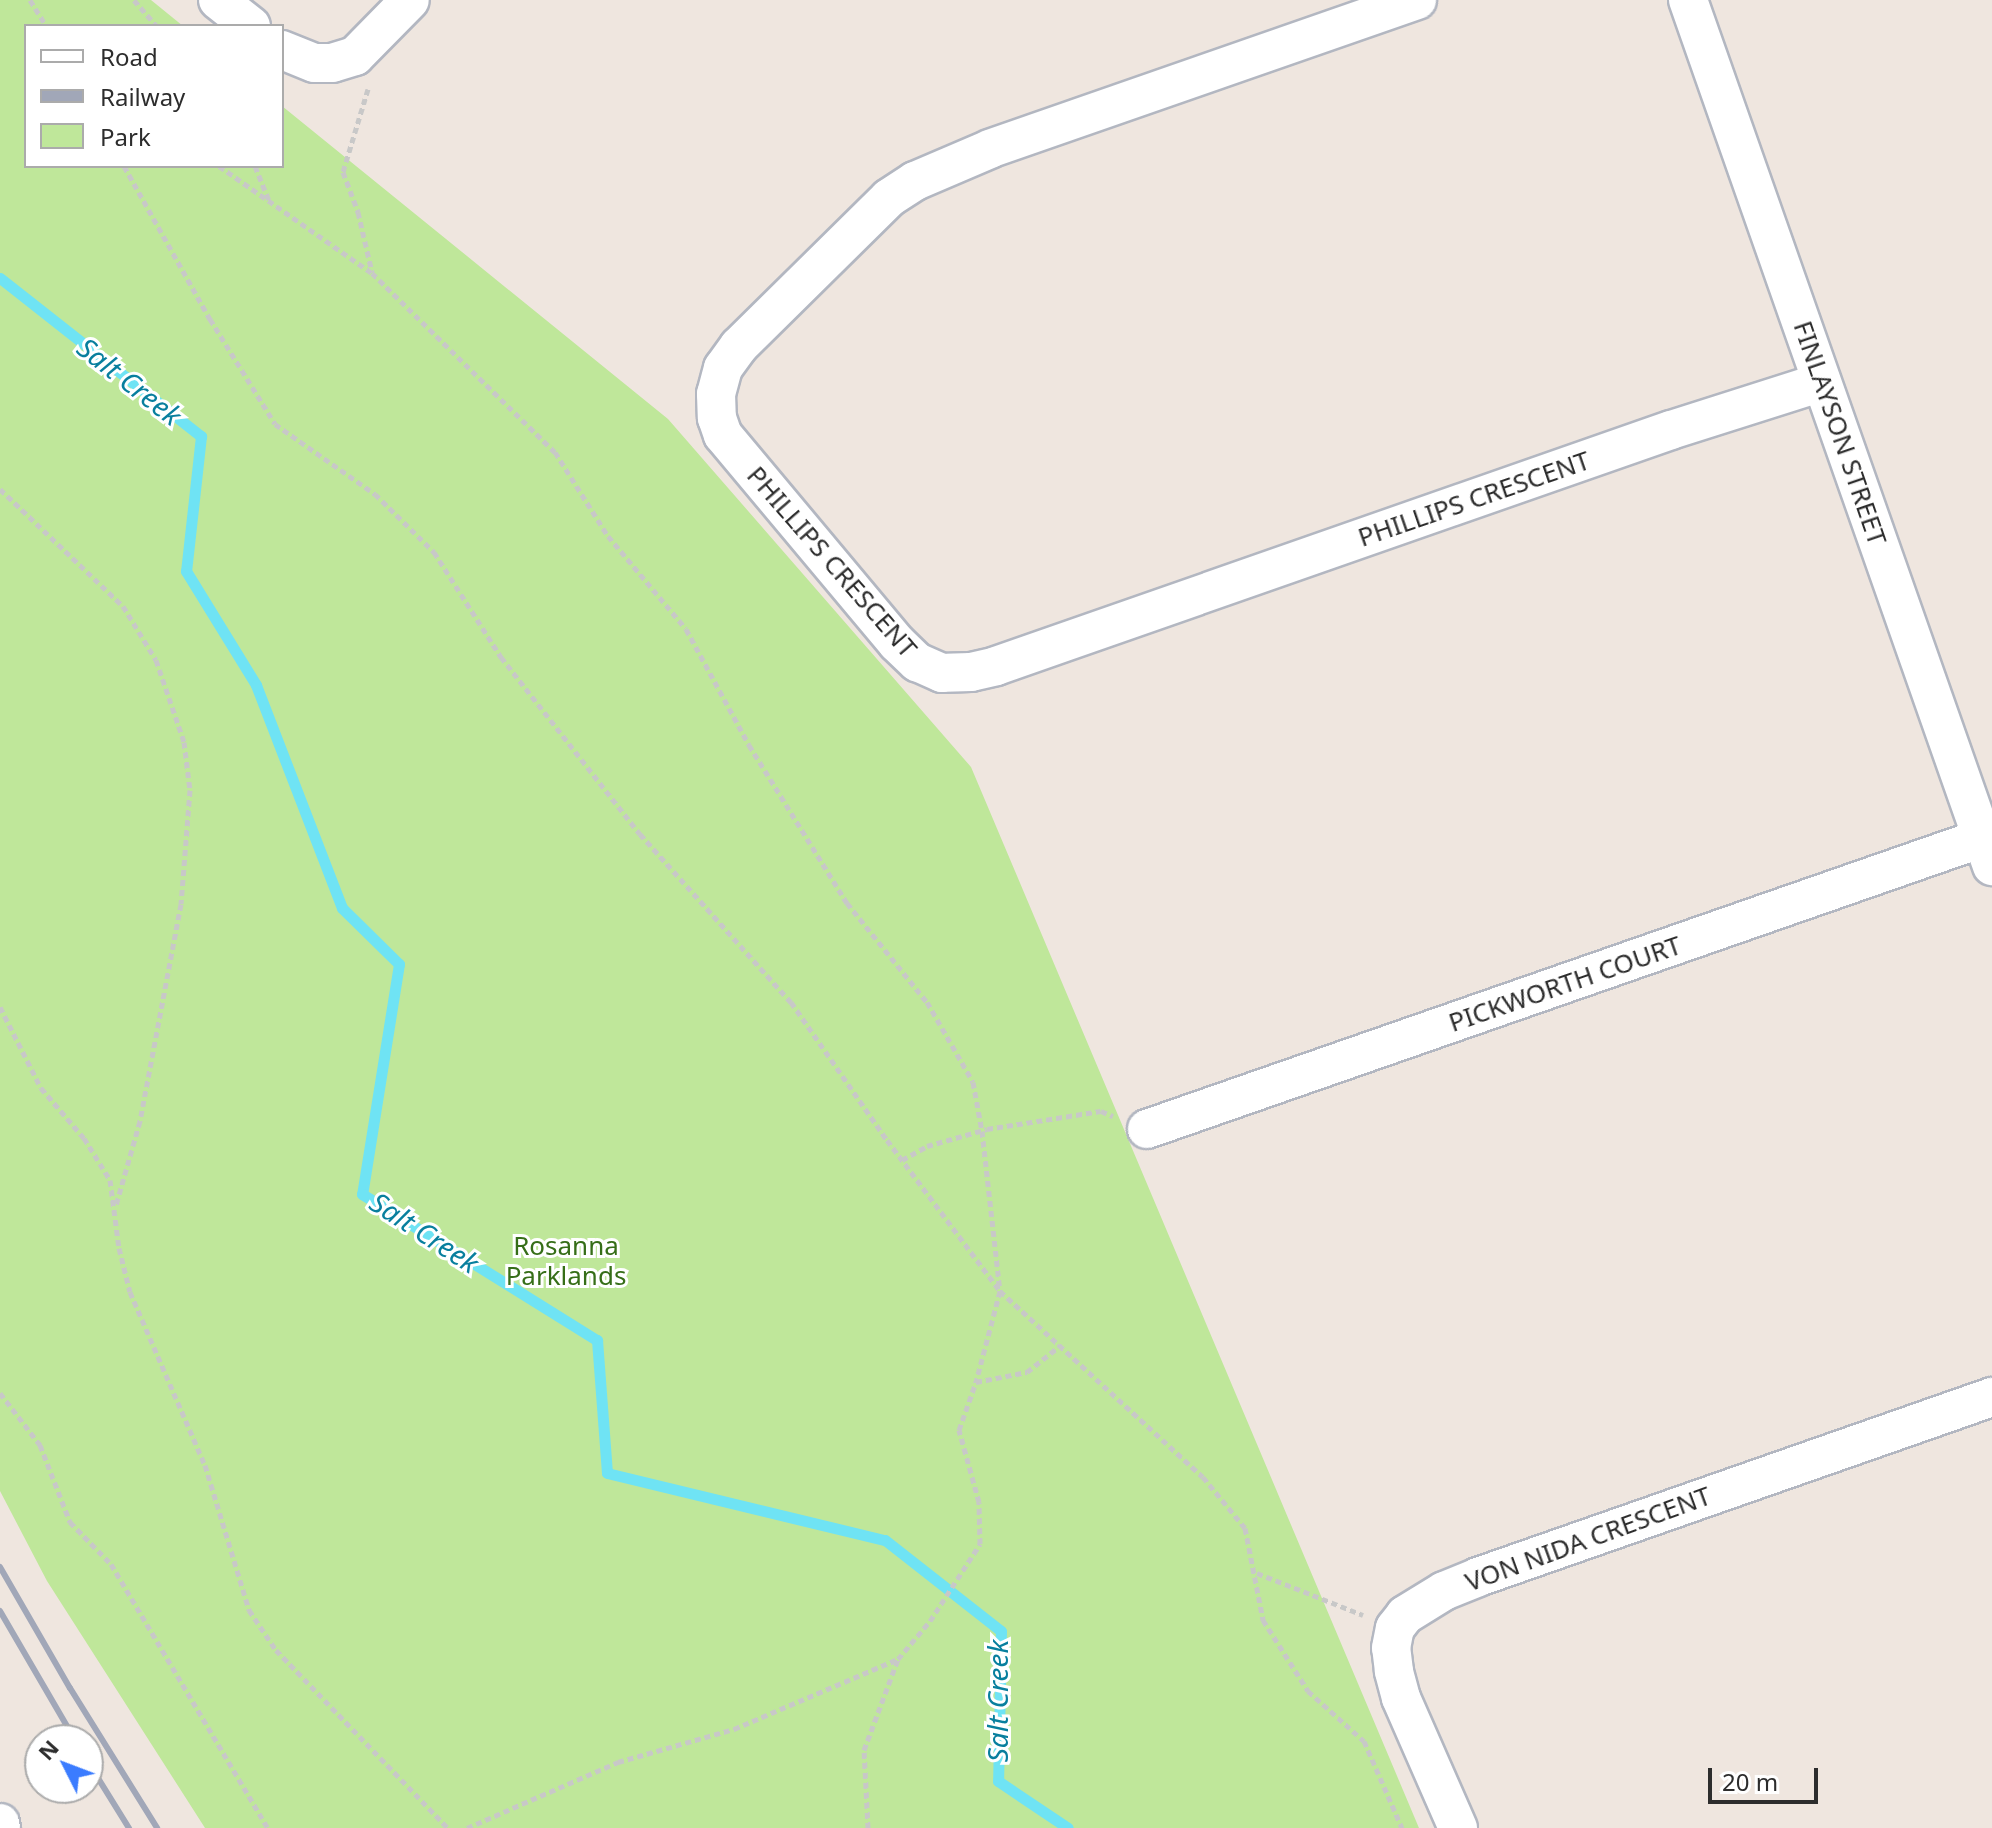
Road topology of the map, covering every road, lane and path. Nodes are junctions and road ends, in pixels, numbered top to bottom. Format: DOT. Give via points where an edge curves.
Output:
graph roads {
  1 [pos="30,0"];
  2 [pos="134,0"];
  3 [pos="218,0"];
  4 [pos="410,0"];
  5 [pos="1417,0"];
  6 [pos="1688,0"];
  7 [pos="45,24"];
  8 [pos="155,24"];
  9 [pos="248,24"];
  10 [pos="284,51"];
  11 [pos="355,56"];
  12 [pos="125,168"];
  13 [pos="222,168"];
  14 [pos="256,168"];
  15 [pos="270,201"];
  16 [pos="372,273"];
  17 [pos="1822,382"];
  18 [pos="0,489"];
  19 [pos="1987,852"];
  20 [pos="0,1007"];
  21 [pos="1147,1129"];
  22 [pos="982,1131"];
  23 [pos="902,1160"];
  24 [pos="115,1208"];
  25 [pos="1000,1291"];
  26 [pos="1061,1345"];
  27 [pos="976,1382"];
  28 [pos="0,1393"];
  29 [pos="1992,1397"];
  30 [pos="1256,1572"];
  31 [pos="1395,1628"];
  32 [pos="898,1659"];
  33 [pos="268,1828"];
  34 [pos="448,1828"];
  35 [pos="467,1828"];
  36 [pos="868,1828"];
  37 [pos="1402,1828"];
  38 [pos="1458,1828"];
  1 -- 7 [label="path"];
  2 -- 8 [label="path"];
  3 -- 9 [label="street"];
  4 -- 11 [label="street"];
  5 -- 17 [label="street, PHILLIPS CRESCENT" via="990,149 915,181 889,198 739,346 723,368 716,394 723,435 917,662 942,673 996,666"];
  6 -- 17 [label="street, FINLAYSON STREET"];
  10 -- 11 [label="street" via="315,63"];
  11 -- 16 [label="path" via="371,78 343,172"];
  12 -- 23 [label="path" via="275,424 375,494 434,552 501,657 640,834 791,1002"];
  13 -- 15 [label="path"];
  14 -- 15 [label="path"];
  15 -- 16 [label="path"];
  16 -- 22 [label="path" via="555,452 608,536 686,629 749,745 847,903 935,1015 973,1082"];
  17 -- 19 [label="street, FINLAYSON STREET"];
  18 -- 24 [label="path" via="123,606 156,660 184,742 190,790 181,904 140,1121"];
  19 -- 21 [label="street, PICKWORTH COURT"];
  20 -- 24 [label="path" via="41,1088 99,1159"];
  21 -- 22 [label="path" via="1101,1111"];
  22 -- 23 [label="path" via="927,1146"];
  22 -- 25 [label="path"];
  23 -- 25 [label="path"];
  24 -- 34 [label="path" via="130,1292 205,1465 249,1610 276,1650"];
  25 -- 26 [label="path"];
  25 -- 27 [label="path"];
  26 -- 27 [label="path" via="1027,1372"];
  26 -- 30 [label="path" via="1203,1477 1245,1528"];
  27 -- 32 [label="path" via="959,1430 979,1502 980,1544"];
  28 -- 33 [label="path" via="40,1445 70,1522 111,1564"];
  29 -- 31 [label="street, VON NIDA CRESCENT" via="1478,1577 1421,1603"];
  30 -- 31 [label="path"];
  30 -- 37 [label="path" via="1263,1620 1308,1691 1364,1741"];
  31 -- 38 [label="street" via="1391,1648 1401,1698"];
  32 -- 35 [label="path" via="734,1729 618,1762"];
  32 -- 36 [label="path" via="864,1750"];
}
